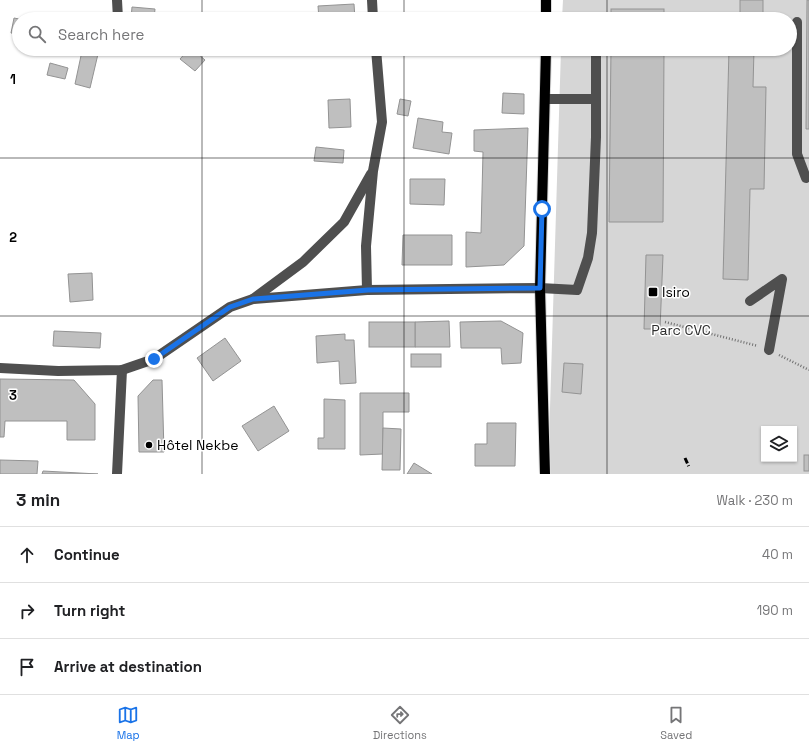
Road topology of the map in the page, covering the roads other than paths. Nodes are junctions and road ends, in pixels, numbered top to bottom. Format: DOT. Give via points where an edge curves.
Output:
graph roads {
  1 [pos="117,0"];
  2 [pos="372,0"];
  3 [pos="546,0"];
  4 [pos="118,12"];
  5 [pos="373,12"];
  6 [pos="546,12"];
  7 [pos="797,22"];
  8 [pos="377,56"];
  9 [pos="546,56"];
  10 [pos="596,56"];
  11 [pos="545,99"];
  12 [pos="595,99"];
  13 [pos="373,171"];
  14 [pos="806,178"];
  15 [pos="540,288"];
  16 [pos="368,290"];
  17 [pos="253,299"];
  18 [pos="750,301"];
  19 [pos="769,350"];
  20 [pos="0,368"];
  21 [pos="122,370"];
  22 [pos="117,474"];
  23 [pos="545,474"];
  1 -- 4 [label="street"];
  2 -- 5 [label="street"];
  3 -- 6 [label="main road"];
  7 -- 14 [label="street" via="797,154"];
  8 -- 13 [label="street" via="382,122"];
  9 -- 11 [label="main road"];
  10 -- 12 [label="street"];
  11 -- 12 [label="street"];
  11 -- 15 [label="main road"];
  12 -- 15 [label="street" via="592,233 588,258 577,290"];
  13 -- 16 [label="street" via="366,246"];
  13 -- 17 [label="street" via="344,222 304,262"];
  15 -- 16 [label="street"];
  15 -- 23 [label="main road"];
  16 -- 17 [label="street"];
  17 -- 21 [label="street" via="230,307 154,359"];
  18 -- 19 [label="street" via="782,278"];
  20 -- 21 [label="street" via="58,371"];
  21 -- 22 [label="street"];
}
